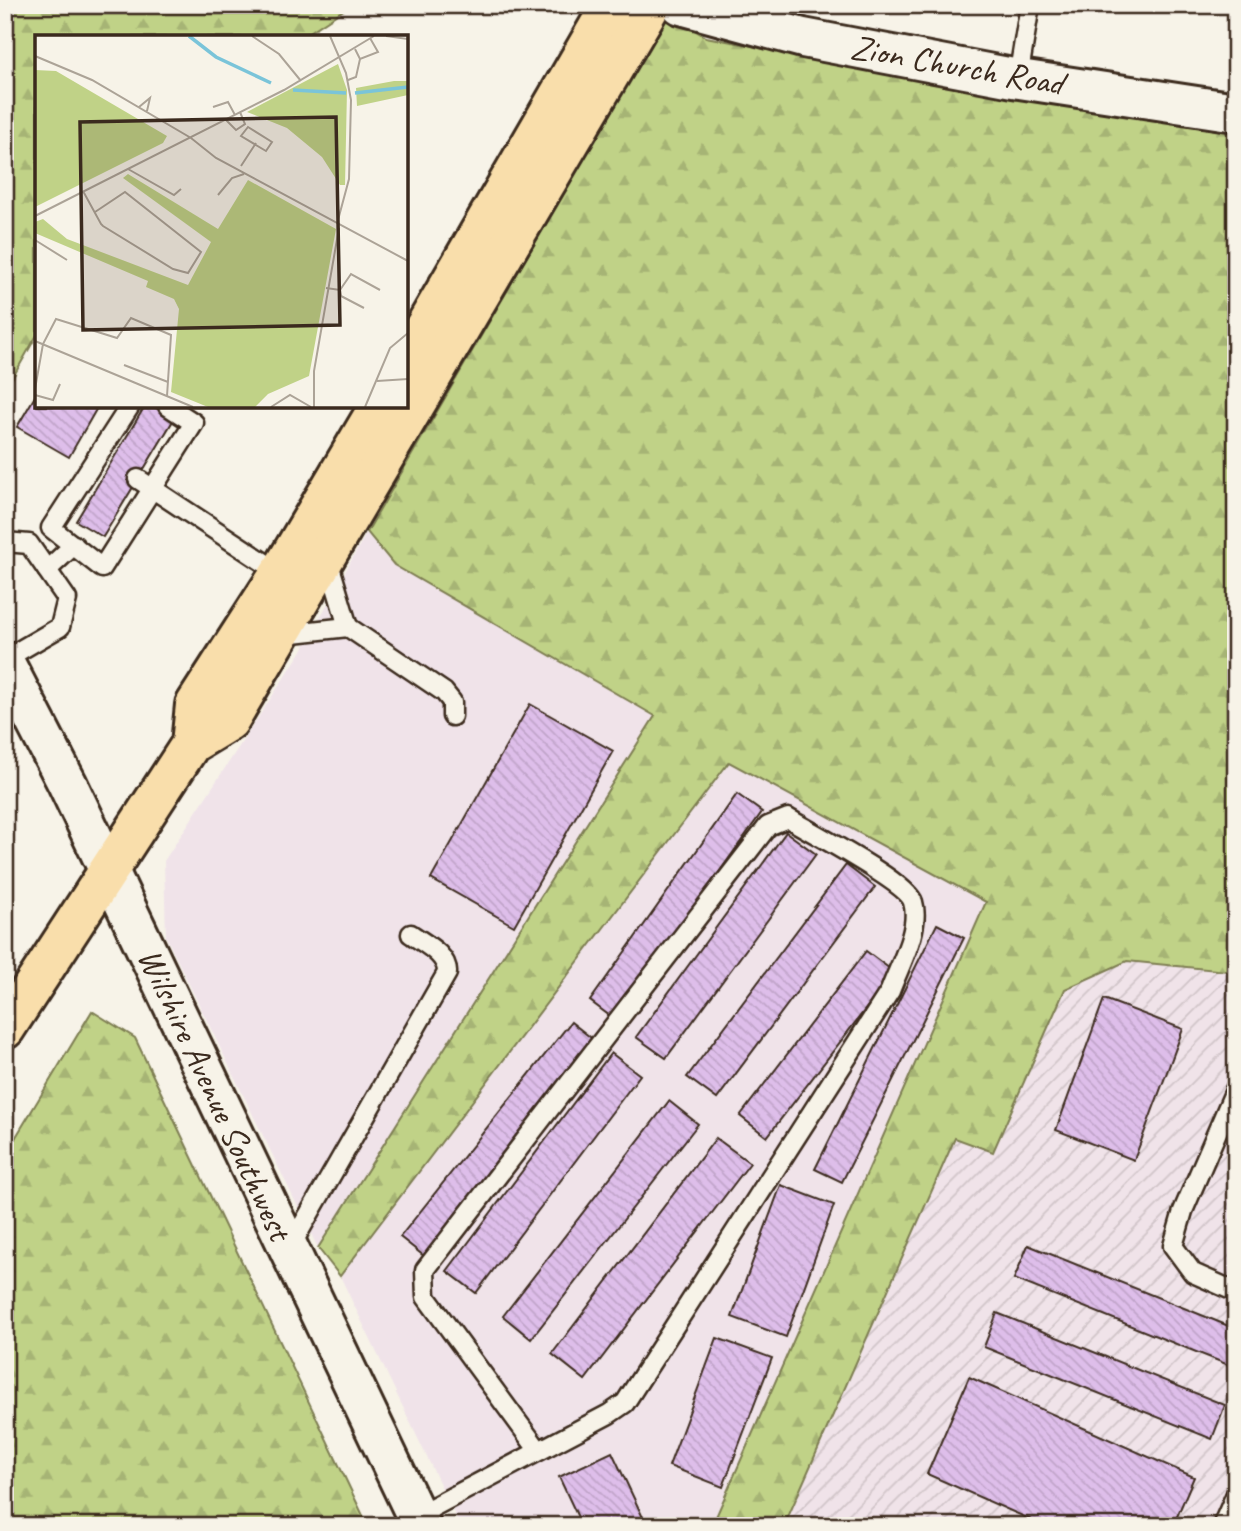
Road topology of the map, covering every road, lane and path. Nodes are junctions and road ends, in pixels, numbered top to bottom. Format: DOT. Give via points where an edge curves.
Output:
graph roads {
  1 [pos="611,5"];
  2 [pos="651,5"];
  3 [pos="681,5"];
  4 [pos="1030,5"];
  5 [pos="1018,78"];
  6 [pos="1236,112"];
  7 [pos="408,356"];
  8 [pos="130,408"];
  9 [pos="171,408"];
  10 [pos="378,408"];
  11 [pos="145,483"];
  12 [pos="5,542"];
  13 [pos="74,545"];
  14 [pos="327,555"];
  15 [pos="47,570"];
  16 [pos="280,573"];
  17 [pos="348,627"];
  18 [pos="277,635"];
  19 [pos="5,661"];
  20 [pos="452,716"];
  21 [pos="191,744"];
  22 [pos="107,868"];
  23 [pos="411,934"];
  24 [pos="5,1029"];
  25 [pos="1236,1088"];
  26 [pos="289,1249"];
  27 [pos="1236,1292"];
  28 [pos="539,1451"];
  29 [pos="1236,1494"];
  30 [pos="418,1521"];
  31 [pos="1223,1526"];
  1 -- 7 [label="highway"];
  2 -- 14 [label="highway"];
  3 -- 5 [label="street, Zion Church Road" via="803,38"];
  4 -- 5 [label="lane"];
  5 -- 6 [label="street, Zion Church Road"];
  8 -- 13 [label="lane" via="124,428 84,492 51,528"];
  9 -- 11 [label="lane" via="194,423 165,451"];
  10 -- 16 [label="highway"];
  11 -- 13 [label="lane" via="102,568"];
  11 -- 16 [label="lane"];
  12 -- 15 [label="lane" via="29,544"];
  13 -- 15 [label="lane"];
  14 -- 17 [label="lane"];
  14 -- 18 [label="highway"];
  15 -- 19 [label="lane" via="67,599 60,627"];
  16 -- 21 [label="highway" via="195,705"];
  17 -- 18 [label="lane"];
  17 -- 20 [label="lane" via="444,692 452,702"];
  18 -- 21 [label="highway" via="229,721"];
  19 -- 22 [label="street, Wilshire Avenue Southwest"];
  21 -- 22 [label="highway"];
  22 -- 24 [label="highway"];
  22 -- 26 [label="street, Wilshire Avenue Southwest"];
  23 -- 26 [label="lane" via="441,957 448,965 447,973"];
  25 -- 27 [label="lane" via="1183,1211 1173,1246 1193,1273"];
  26 -- 30 [label="street, Wilshire Avenue Southwest"];
  28 -- 28 [label="lane" via="625,1403 890,991 914,926 913,901 898,884 788,818 768,826 425,1270 426,1297"];
  28 -- 30 [label="lane"];
  29 -- 31 [label="lane"];
}
